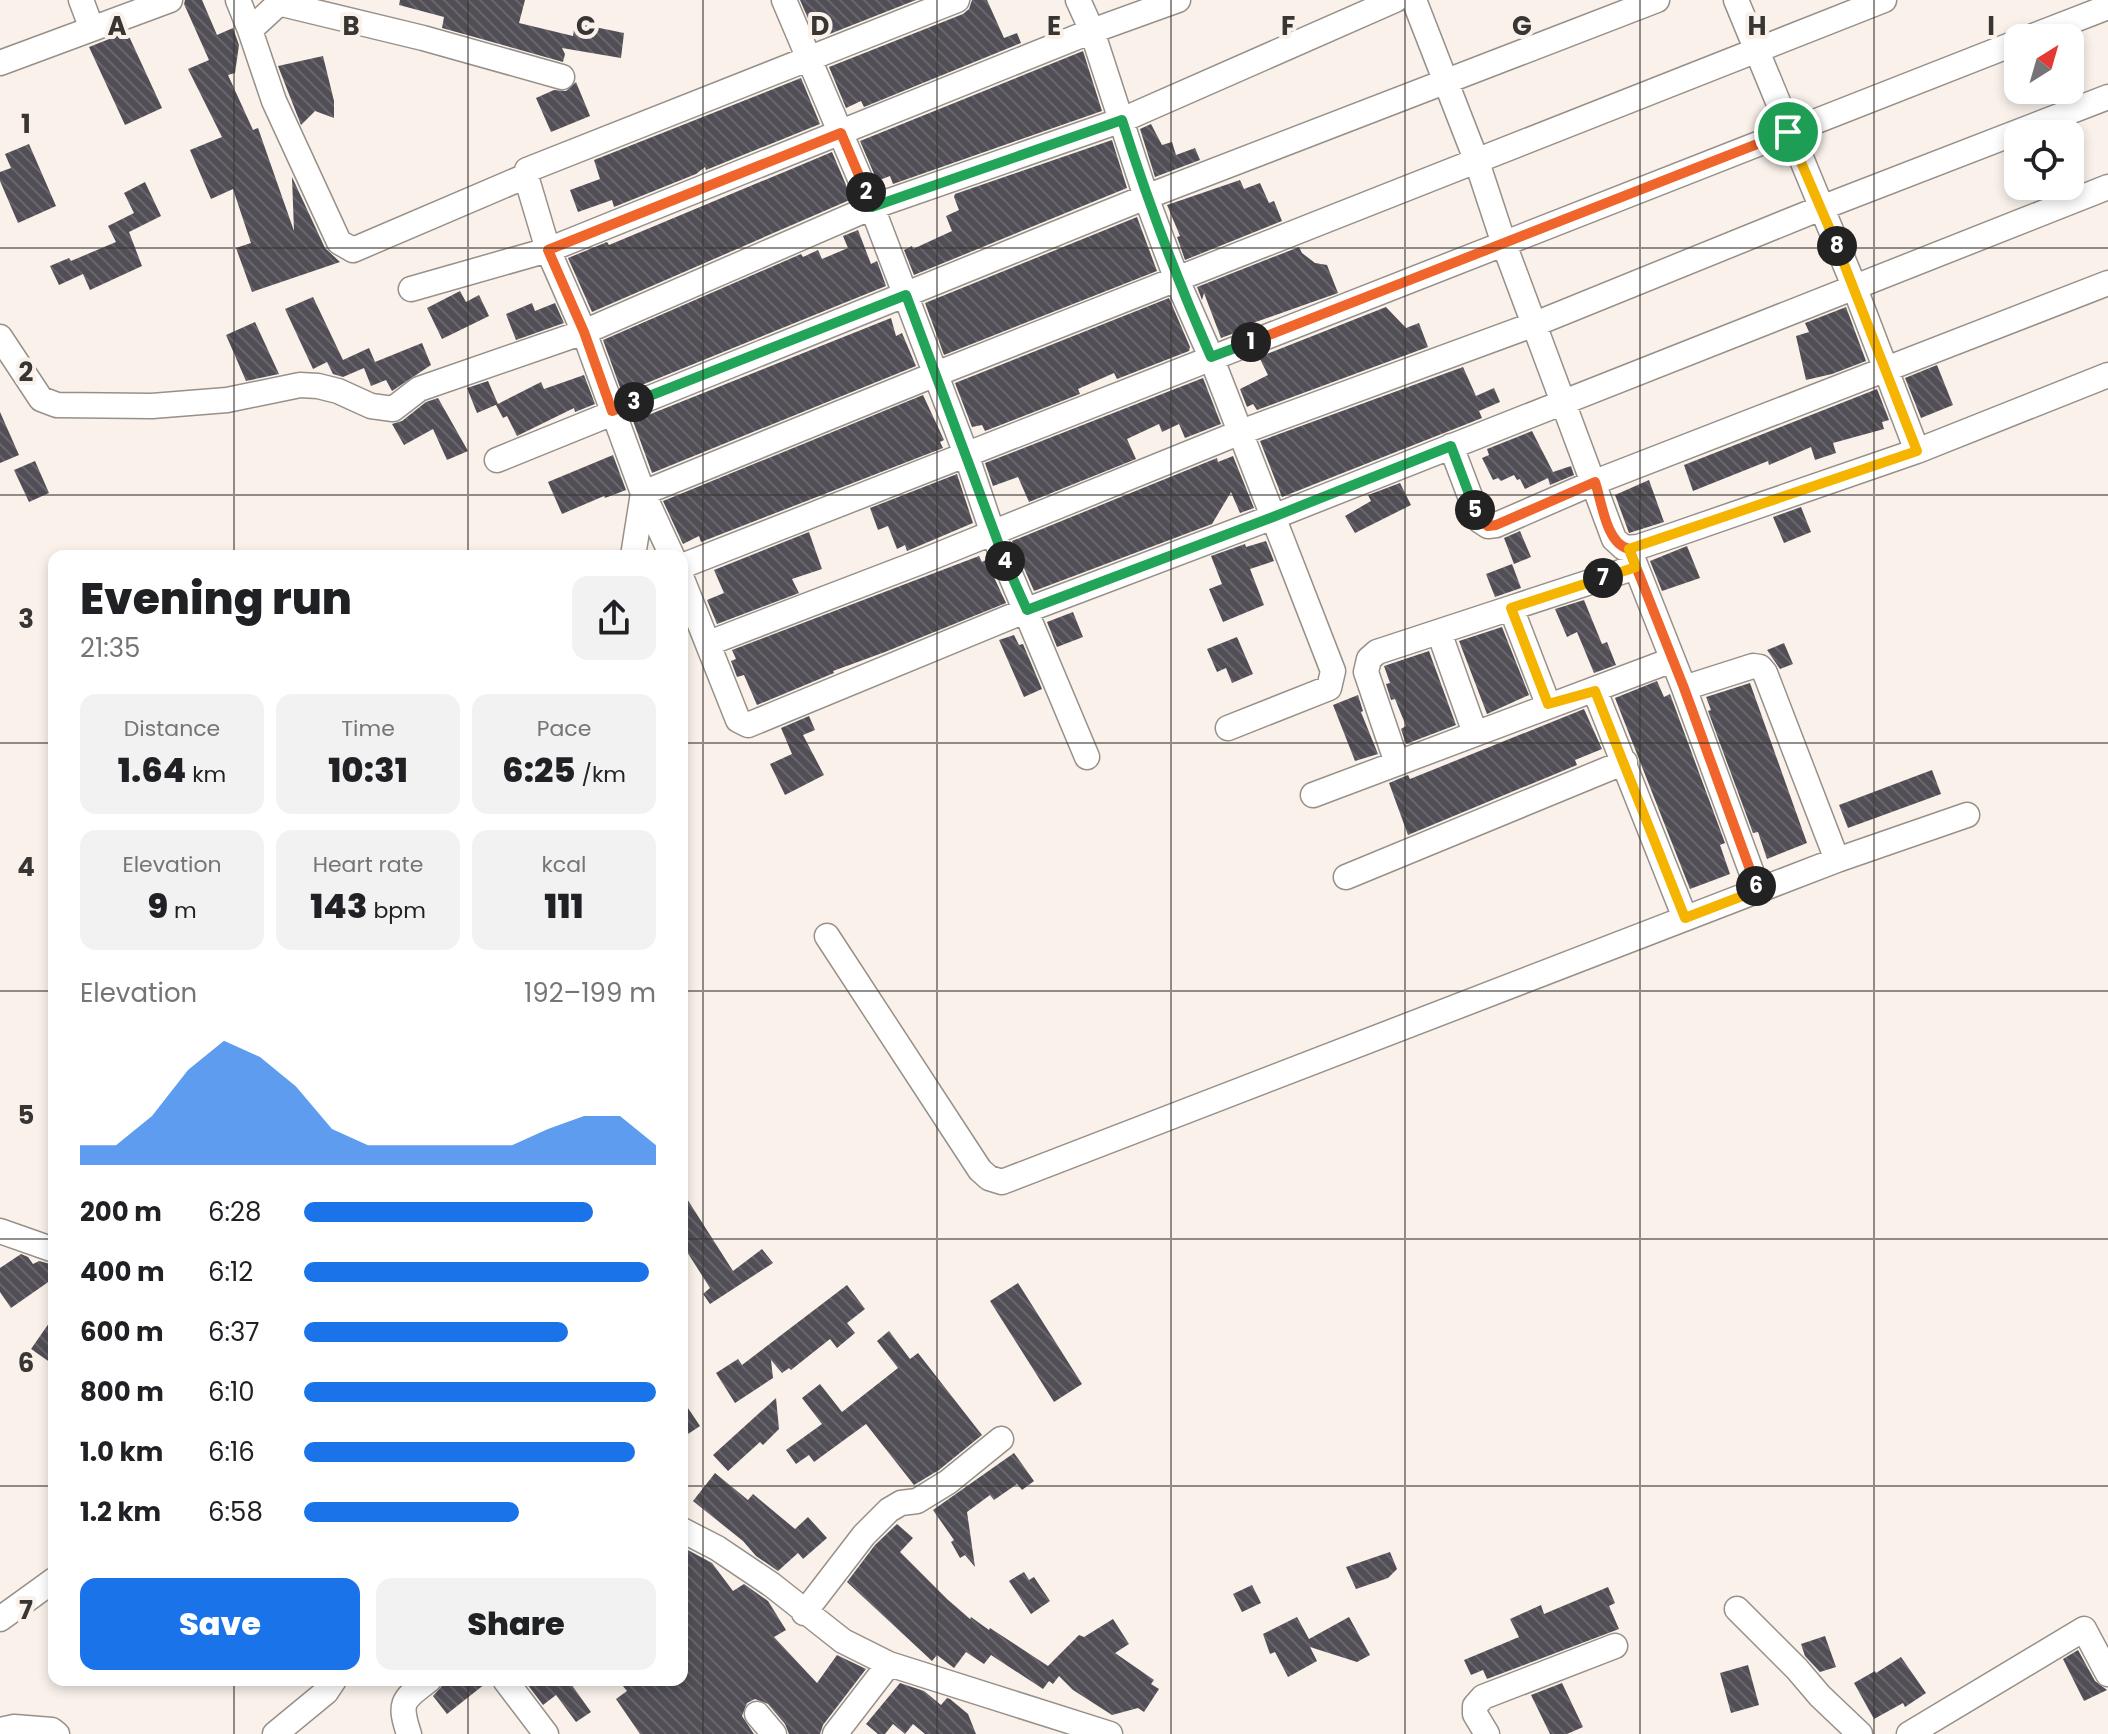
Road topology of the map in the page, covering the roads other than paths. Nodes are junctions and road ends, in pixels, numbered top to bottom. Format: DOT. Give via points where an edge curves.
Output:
graph roads {
  1 [pos="81,0"];
  2 [pos="170,0"];
  3 [pos="238,0"];
  4 [pos="784,0"];
  5 [pos="957,0"];
  6 [pos="1078,0"];
  7 [pos="1178,0"];
  8 [pos="1395,0"];
  9 [pos="1414,0"];
  10 [pos="1657,0"];
  11 [pos="1736,0"];
  12 [pos="1884,0"];
  13 [pos="2108,7"];
  14 [pos="2064,24"];
  15 [pos="92,29"];
  16 [pos="250,30"];
  17 [pos="1092,31"];
  18 [pos="2004,47"];
  19 [pos="1757,48"];
  20 [pos="807,60"];
  21 [pos="0,63"];
  22 [pos="562,77"];
  23 [pos="1447,82"];
  24 [pos="2108,97"];
  25 [pos="1122,120"];
  26 [pos="1788,132"];
  27 [pos="841,133"];
  28 [pos="1477,162"];
  29 [pos="526,176"];
  30 [pos="2108,187"];
  31 [pos="1146,197"];
  32 [pos="872,207"];
  33 [pos="1821,208"];
  34 [pos="1504,244"];
  35 [pos="548,250"];
  36 [pos="1177,280"];
  37 [pos="2108,283"];
  38 [pos="1854,286"];
  39 [pos="411,289"];
  40 [pos="906,295"];
  41 [pos="1535,324"];
  42 [pos="584,332"];
  43 [pos="3,348"];
  44 [pos="1211,357"];
  45 [pos="1884,368"];
  46 [pos="936,374"];
  47 [pos="2108,375"];
  48 [pos="1564,401"];
  49 [pos="612,411"];
  50 [pos="1241,432"];
  51 [pos="1451,446"];
  52 [pos="1917,451"];
  53 [pos="966,454"];
  54 [pos="497,460"];
  55 [pos="1595,482"];
  56 [pos="643,493"];
  57 [pos="1273,517"];
  58 [pos="992,531"];
  59 [pos="634,550"];
  60 [pos="669,550"];
  61 [pos="1633,558"];
  62 [pos="688,564"];
  63 [pos="688,593"];
  64 [pos="1511,608"];
  65 [pos="1027,610"];
  66 [pos="1439,632"];
  67 [pos="709,643"];
  68 [pos="1672,660"];
  69 [pos="1684,688"];
  70 [pos="1595,691"];
  71 [pos="1548,704"];
  72 [pos="1228,728"];
  73 [pos="1475,733"];
  74 [pos="1087,757"];
  75 [pos="1625,762"];
  76 [pos="1397,763"];
  77 [pos="1313,795"];
  78 [pos="1967,815"];
  79 [pos="1837,860"];
  80 [pos="1346,877"];
  81 [pos="1758,890"];
  82 [pos="1685,918"];
  83 [pos="827,936"];
  84 [pos="0,1231"];
  85 [pos="48,1248"];
  86 [pos="1001,1439"];
  87 [pos="688,1533"];
  88 [pos="48,1584"];
  89 [pos="1737,1609"];
  90 [pos="804,1613"];
  91 [pos="0,1619"];
  92 [pos="1615,1646"];
  93 [pos="889,1664"];
  94 [pos="2108,1674"];
  95 [pos="330,1686"];
  96 [pos="510,1686"];
  97 [pos="400,1689"];
  98 [pos="757,1714"];
  99 [pos="0,1730"];
  100 [pos="57,1734"];
  101 [pos="275,1734"];
  102 [pos="409,1734"];
  103 [pos="546,1734"];
  104 [pos="774,1734"];
  105 [pos="835,1734"];
  106 [pos="1110,1734"];
  107 [pos="1487,1734"];
  108 [pos="1860,1734"];
  109 [pos="1909,1734"];
  1 -- 15 [label="street"];
  2 -- 15 [label="street"];
  3 -- 16 [label="street"];
  4 -- 20 [label="street"];
  5 -- 20 [label="street"];
  6 -- 17 [label="street"];
  7 -- 17 [label="street"];
  8 -- 25 [label="street"];
  9 -- 23 [label="street"];
  10 -- 23 [label="street"];
  11 -- 19 [label="street"];
  12 -- 19 [label="street"];
  13 -- 14 [label="street"];
  15 -- 21 [label="street"];
  16 -- 22 [label="street" via="282,4"];
  16 -- 29 [label="street" via="274,101 345,248 353,250"];
  17 -- 25 [label="street"];
  17 -- 27 [label="street"];
  18 -- 26 [label="street"];
  19 -- 26 [label="street"];
  19 -- 28 [label="street"];
  20 -- 27 [label="street"];
  20 -- 29 [label="street" via="531,167"];
  23 -- 28 [label="street"];
  23 -- 31 [label="street"];
  24 -- 33 [label="street"];
  25 -- 31 [label="street"];
  25 -- 32 [label="street"];
  26 -- 33 [label="street"];
  26 -- 34 [label="street"];
  27 -- 32 [label="street"];
  27 -- 35 [label="street"];
  28 -- 34 [label="street"];
  28 -- 36 [label="street"];
  29 -- 35 [label="street"];
  30 -- 38 [label="street"];
  31 -- 36 [label="street"];
  31 -- 40 [label="street"];
  32 -- 40 [label="street"];
  32 -- 42 [label="street"];
  33 -- 38 [label="street"];
  33 -- 41 [label="street"];
  34 -- 41 [label="street"];
  34 -- 44 [label="street"];
  35 -- 39 [label="street"];
  35 -- 42 [label="street"];
  36 -- 44 [label="street"];
  36 -- 46 [label="street"];
  37 -- 45 [label="street"];
  38 -- 45 [label="street"];
  38 -- 48 [label="street"];
  40 -- 46 [label="street"];
  40 -- 49 [label="street"];
  41 -- 48 [label="street"];
  41 -- 50 [label="street"];
  42 -- 43 [label="street" via="419,389 393,409 300,385 167,405 57,405 41,399"];
  42 -- 49 [label="street"];
  44 -- 50 [label="street"];
  44 -- 53 [label="street"];
  45 -- 52 [label="street"];
  45 -- 55 [label="street"];
  46 -- 53 [label="street"];
  46 -- 56 [label="street"];
  47 -- 52 [label="street"];
  48 -- 51 [label="street"];
  48 -- 55 [label="street"];
  49 -- 54 [label="street"];
  49 -- 56 [label="street"];
  50 -- 57 [label="street"];
  50 -- 58 [label="street"];
  51 -- 55 [label="street" via="1479,520 1488,526"];
  51 -- 57 [label="street"];
  52 -- 61 [label="street"];
  53 -- 58 [label="street"];
  53 -- 62 [label="street"];
  55 -- 61 [label="street" via="1614,539"];
  56 -- 59 [label="street"];
  56 -- 60 [label="street"];
  57 -- 65 [label="street"];
  57 -- 72 [label="street" via="1333,679 1329,688"];
  58 -- 65 [label="street"];
  58 -- 67 [label="street"];
  61 -- 64 [label="street"];
  61 -- 68 [label="street"];
  63 -- 67 [label="street"];
  64 -- 66 [label="street"];
  64 -- 71 [label="street"];
  65 -- 67 [label="street" via="748,725 738,720"];
  65 -- 74 [label="street"];
  66 -- 73 [label="street"];
  66 -- 76 [label="street" via="1377,652 1367,664"];
  68 -- 69 [label="street"];
  68 -- 70 [label="street"];
  69 -- 79 [label="street" via="1760,667"];
  69 -- 81 [label="street"];
  70 -- 71 [label="street"];
  70 -- 75 [label="street"];
  71 -- 73 [label="street"];
  73 -- 76 [label="street"];
  75 -- 80 [label="street"];
  75 -- 82 [label="street"];
  76 -- 77 [label="street"];
  78 -- 79 [label="street"];
  79 -- 81 [label="street"];
  81 -- 82 [label="street"];
  82 -- 83 [label="street" via="1002,1182 980,1170"];
  84 -- 85 [label="street"];
  86 -- 90 [label="street" via="948,1482 889,1510"];
  87 -- 90 [label="street" via="772,1585"];
  88 -- 91 [label="street"];
  89 -- 108 [label="street"];
  90 -- 93 [label="street"];
  92 -- 107 [label="street" via="1483,1697 1475,1714"];
  93 -- 105 [label="street"];
  93 -- 106 [label="street"];
  94 -- 109 [label="street" via="2084,1629"];
  95 -- 101 [label="street"];
  96 -- 103 [label="street"];
  97 -- 102 [label="street"];
  98 -- 104 [label="street"];
  99 -- 100 [label="street"];
}
